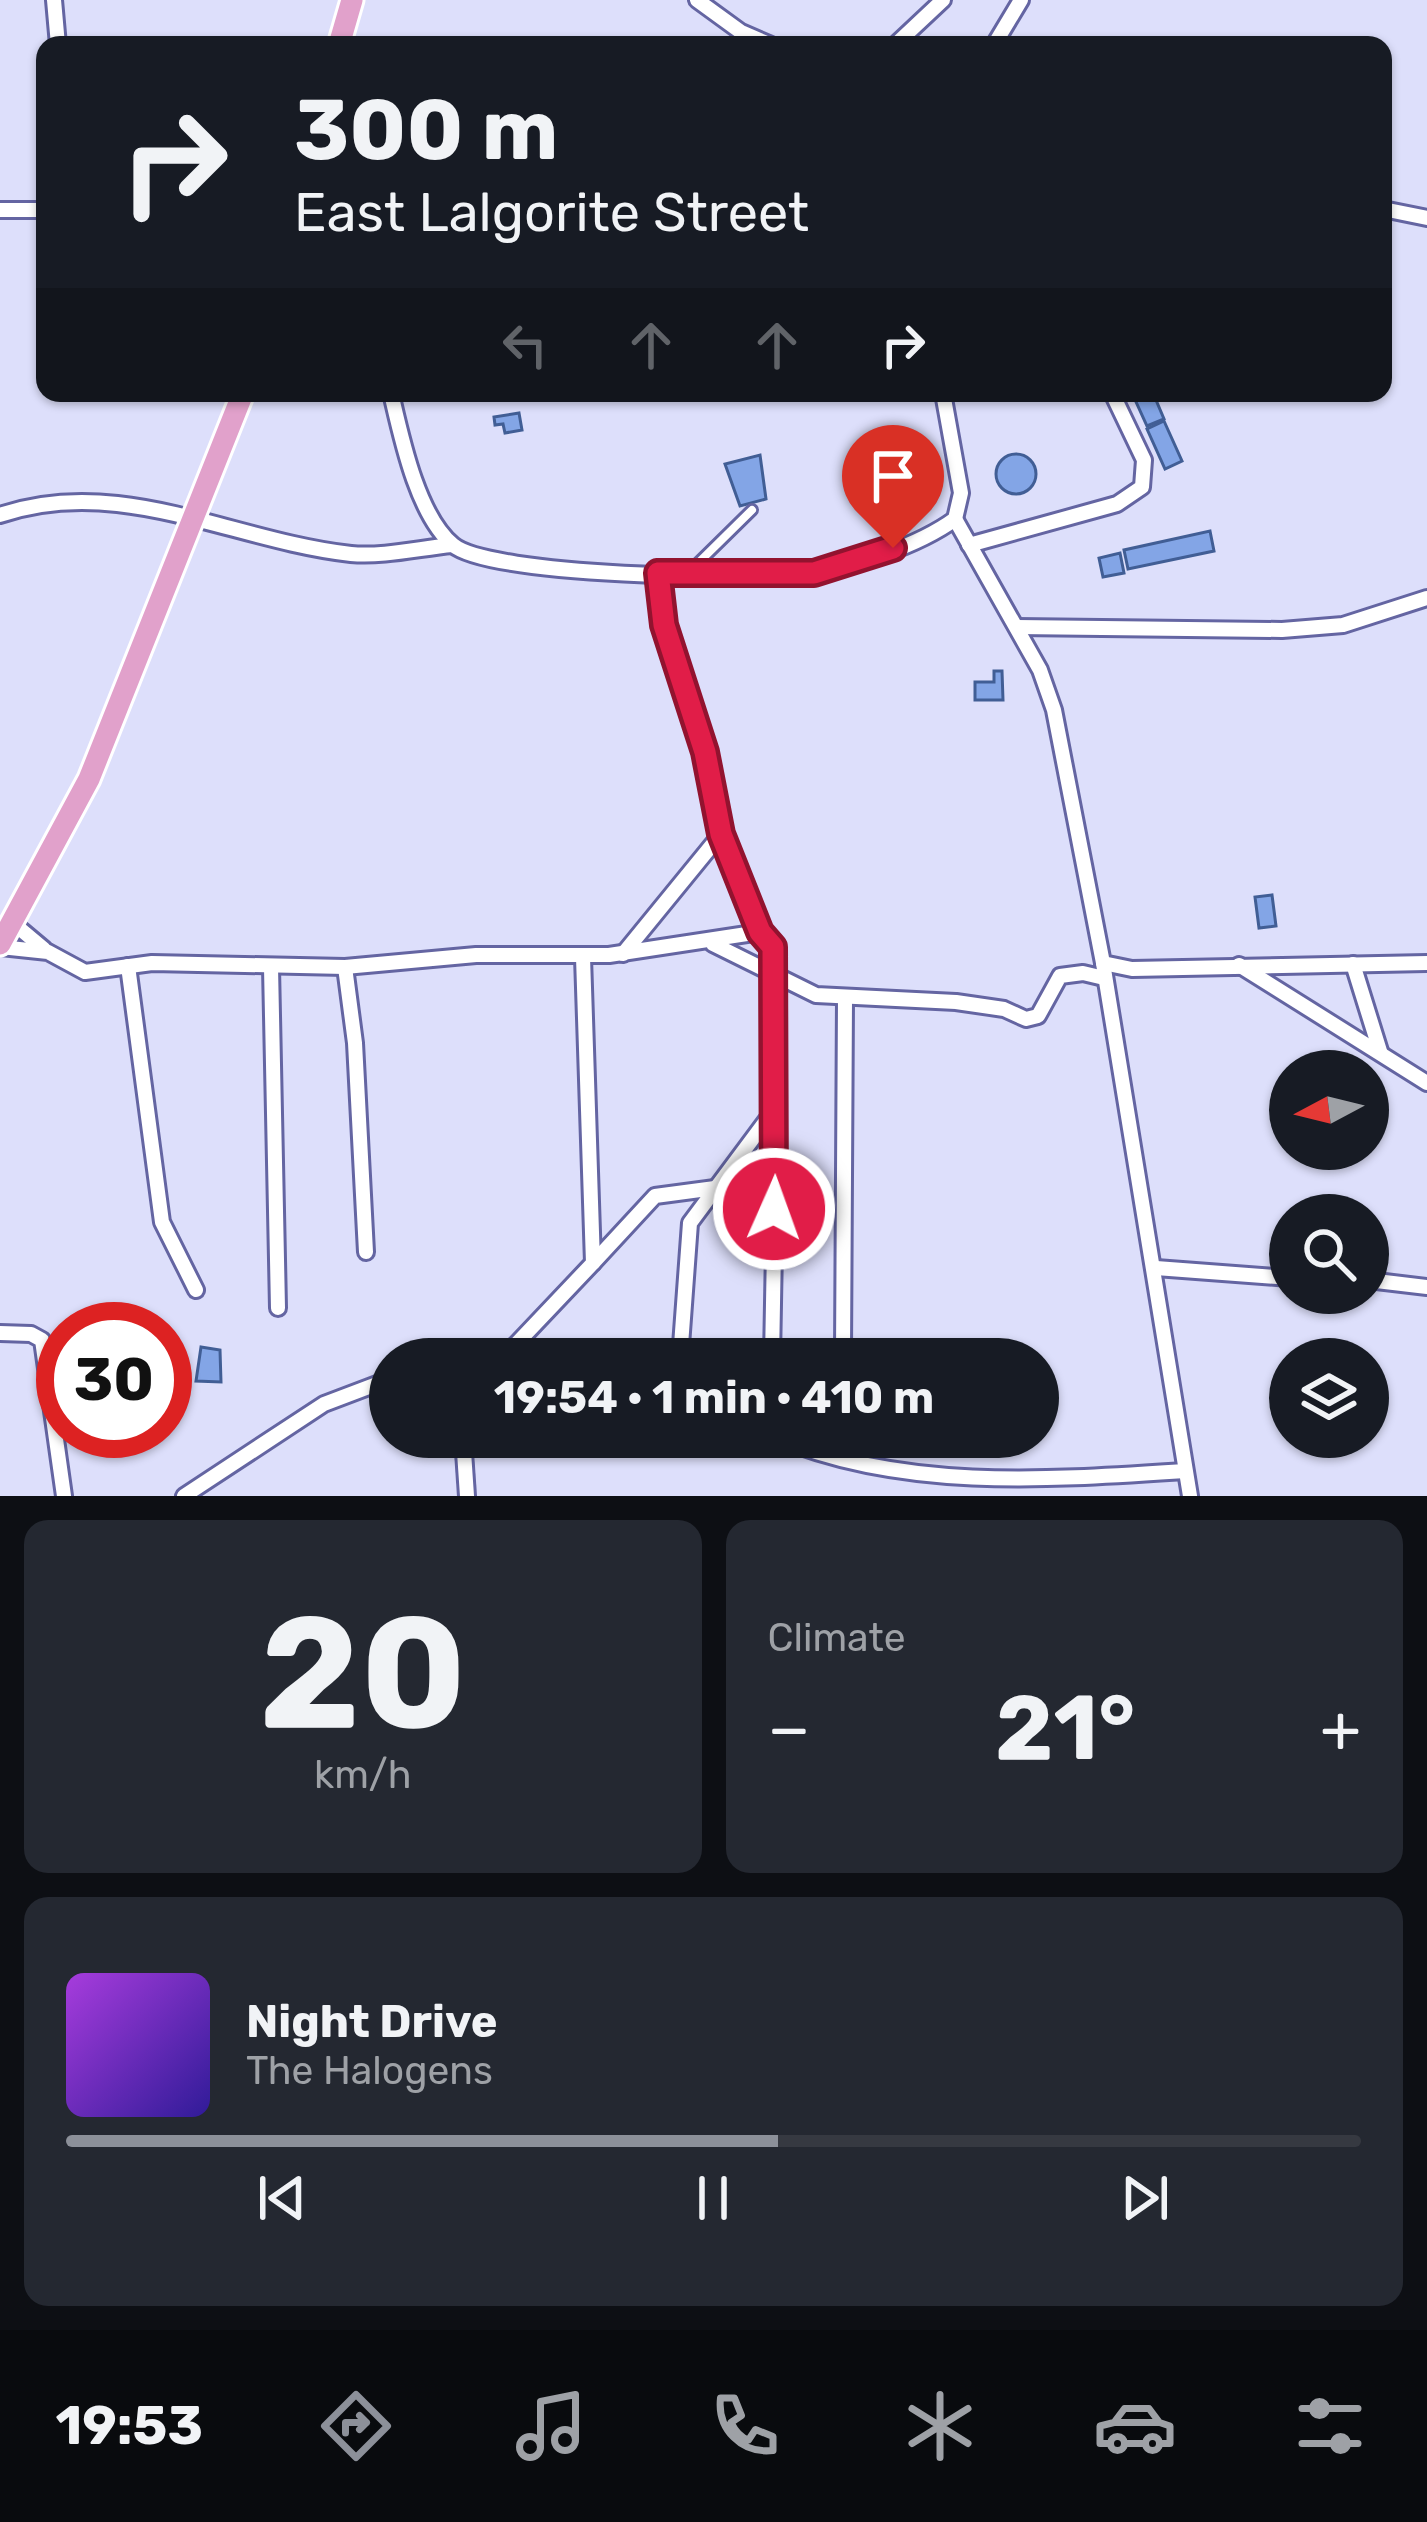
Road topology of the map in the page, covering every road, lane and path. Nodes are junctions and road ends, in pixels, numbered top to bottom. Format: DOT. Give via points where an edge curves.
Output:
graph roads {
  1 [pos="54,0"];
  2 [pos="352,0"];
  3 [pos="698,0"];
  4 [pos="943,0"];
  5 [pos="1022,0"];
  6 [pos="57,36"];
  7 [pos="341,36"];
  8 [pos="750,36"];
  9 [pos="905,36"];
  10 [pos="1000,36"];
  11 [pos="0,210"];
  12 [pos="36,210"];
  13 [pos="1392,211"];
  14 [pos="1427,218"];
  15 [pos="239,402"];
  16 [pos="393,402"];
  17 [pos="945,402"];
  18 [pos="1116,402"];
  19 [pos="752,510"];
  20 [pos="0,515"];
  21 [pos="196,518"];
  22 [pos="955,519"];
  23 [pos="452,544"];
  24 [pos="970,545"];
  25 [pos="689,572"];
  26 [pos="658,573"];
  27 [pos="1427,598"];
  28 [pos="1018,627"];
  29 [pos="721,834"];
  30 [pos="13,922"];
  31 [pos="760,932"];
  32 [pos="710,943"];
  33 [pos="1100,943"];
  34 [pos="0,946"];
  35 [pos="48,952"];
  36 [pos="623,954"];
  37 [pos="583,957"];
  38 [pos="1427,963"];
  39 [pos="1353,964"];
  40 [pos="1239,965"];
  41 [pos="128,966"];
  42 [pos="271,967"];
  43 [pos="345,967"];
  44 [pos="1104,971"];
  45 [pos="1072,972"];
  46 [pos="775,976"];
  47 [pos="845,999"];
  48 [pos="1378,1050"];
  49 [pos="1380,1050"];
  50 [pos="1389,1057"];
  51 [pos="1427,1083"];
  52 [pos="777,1106"];
  53 [pos="715,1188"];
  54 [pos="682,1190"];
  55 [pos="690,1223"];
  56 [pos="366,1252"];
  57 [pos="593,1263"];
  58 [pos="1156,1268"];
  59 [pos="1269,1276"];
  60 [pos="1389,1282"];
  61 [pos="1427,1287"];
  62 [pos="196,1290"];
  63 [pos="278,1308"];
  64 [pos="0,1333"];
  65 [pos="522,1338"];
  66 [pos="682,1338"];
  67 [pos="772,1338"];
  68 [pos="843,1338"];
  69 [pos="369,1387"];
  70 [pos="464,1458"];
  71 [pos="823,1458"];
  72 [pos="1185,1472"];
  73 [pos="64,1496"];
  74 [pos="184,1496"];
  75 [pos="467,1496"];
  76 [pos="1190,1496"];
  1 -- 6 [label="street"];
  2 -- 7 [label="main road"];
  3 -- 8 [label="street"];
  4 -- 9 [label="street"];
  5 -- 10 [label="street"];
  11 -- 12 [label="street"];
  13 -- 14 [label="street"];
  15 -- 21 [label="main road"];
  16 -- 23 [label="street" via="404,452"];
  17 -- 22 [label="street" via="961,493"];
  18 -- 24 [label="street" via="1144,460 1142,487 1117,504"];
  19 -- 25 [label="lane"];
  20 -- 21 [label="street" via="64,500"];
  21 -- 23 [label="street" via="357,555"];
  21 -- 30 [label="main road" via="89,779"];
  22 -- 24 [label="street"];
  22 -- 25 [label="street" via="814,573"];
  23 -- 26 [label="street" via="494,562"];
  24 -- 28 [label="street"];
  25 -- 26 [label="street"];
  26 -- 29 [label="street" via="664,625 705,752"];
  27 -- 28 [label="street" via="1343,625 1282,630"];
  28 -- 33 [label="street" via="1054,710"];
  29 -- 31 [label="street"];
  29 -- 36 [label="street"];
  30 -- 34 [label="main road"];
  30 -- 35 [label="street"];
  31 -- 32 [label="street"];
  31 -- 46 [label="street" via="771,941"];
  32 -- 36 [label="street"];
  32 -- 46 [label="street"];
  33 -- 44 [label="street"];
  33 -- 45 [label="street"];
  34 -- 35 [label="street"];
  35 -- 41 [label="street" via="85,972"];
  36 -- 37 [label="street"];
  37 -- 43 [label="street" via="476,955"];
  37 -- 57 [label="street"];
  38 -- 39 [label="street"];
  39 -- 40 [label="street"];
  39 -- 49 [label="street"];
  40 -- 44 [label="street"];
  40 -- 48 [label="street"];
  41 -- 42 [label="street"];
  41 -- 62 [label="street" via="162,1222"];
  42 -- 43 [label="street"];
  42 -- 63 [label="street"];
  43 -- 56 [label="street"];
  44 -- 45 [label="street"];
  44 -- 58 [label="street"];
  45 -- 47 [label="street" via="1056,980 1030,1020 993,1006"];
  46 -- 47 [label="street"];
  46 -- 52 [label="street"];
  47 -- 68 [label="street"];
  50 -- 51 [label="street"];
  52 -- 53 [label="street"];
  52 -- 67 [label="street"];
  53 -- 54 [label="street"];
  53 -- 55 [label="street"];
  54 -- 55 [label="street"];
  54 -- 57 [label="street" via="655,1196"];
  55 -- 66 [label="street"];
  57 -- 65 [label="street"];
  58 -- 59 [label="street"];
  58 -- 72 [label="street"];
  60 -- 61 [label="street"];
  64 -- 73 [label="street" via="42,1340"];
  69 -- 74 [label="street" via="324,1404"];
  70 -- 75 [label="street"];
  71 -- 72 [label="street" via="899,1472 1060,1479"];
  72 -- 76 [label="street"];
}
